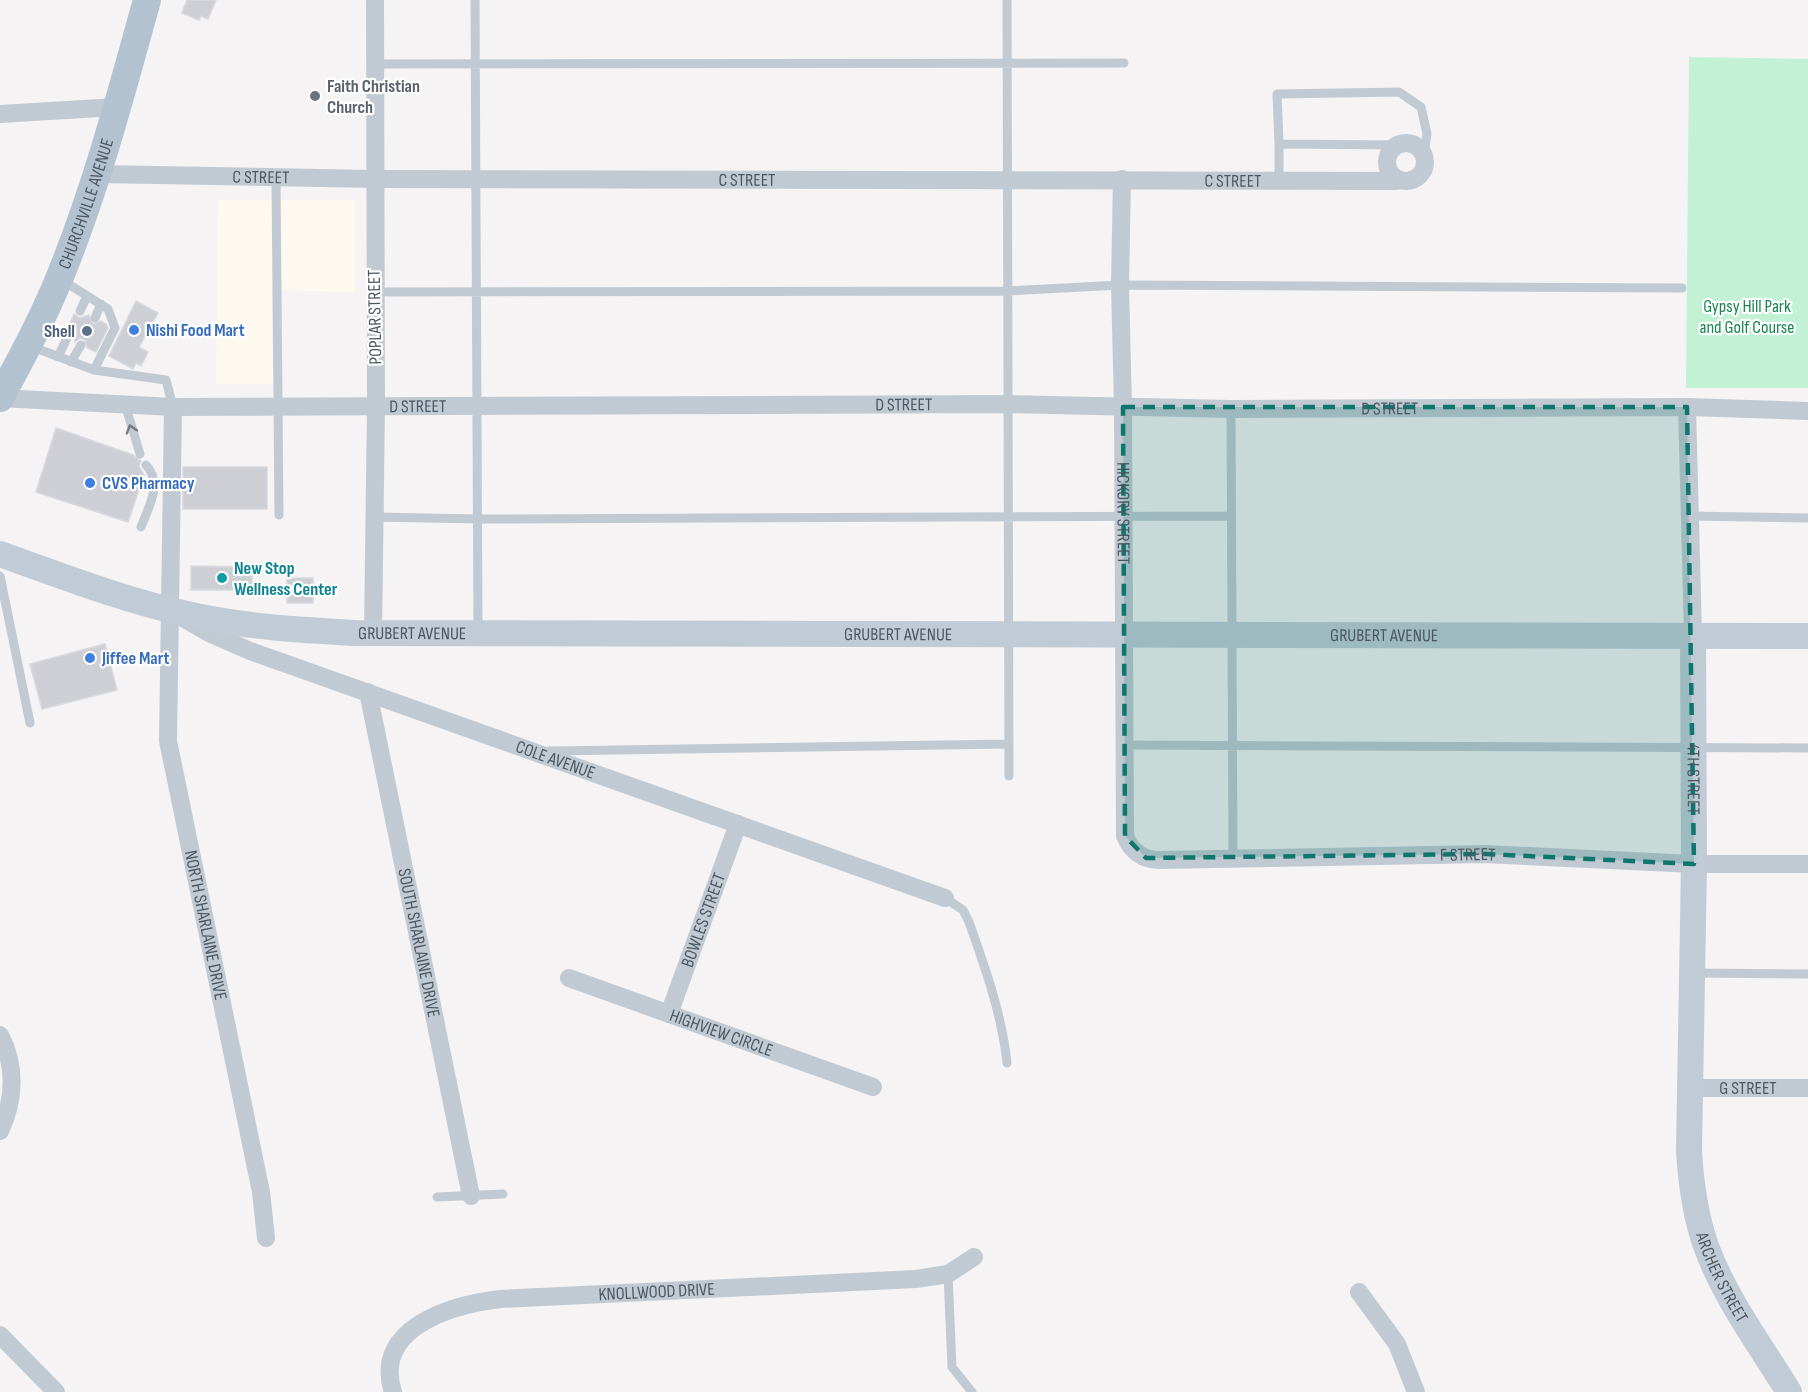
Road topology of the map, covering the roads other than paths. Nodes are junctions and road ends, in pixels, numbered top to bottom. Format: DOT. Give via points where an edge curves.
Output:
graph roads {
  1 [pos="147,0"];
  2 [pos="375,0"];
  3 [pos="475,0"];
  4 [pos="1007,0"];
  5 [pos="1007,63"];
  6 [pos="1124,63"];
  7 [pos="375,64"];
  8 [pos="476,64"];
  9 [pos="117,107"];
  10 [pos="0,114"];
  11 [pos="1279,144"];
  12 [pos="1397,145"];
  13 [pos="1424,154"];
  14 [pos="97,174"];
  15 [pos="276,178"];
  16 [pos="374,179"];
  17 [pos="476,179"];
  18 [pos="1007,179"];
  19 [pos="1122,179"];
  20 [pos="1279,180"];
  21 [pos="1396,181"];
  22 [pos="60,278"];
  23 [pos="1120,285"];
  24 [pos="1682,288"];
  25 [pos="477,291"];
  26 [pos="1007,291"];
  27 [pos="375,292"];
  28 [pos="87,296"];
  29 [pos="101,304"];
  30 [pos="80,311"];
  31 [pos="94,318"];
  32 [pos="67,338"];
  33 [pos="81,345"];
  34 [pos="28,346"];
  35 [pos="58,357"];
  36 [pos="71,362"];
  37 [pos="94,370"];
  38 [pos="0,398"];
  39 [pos="125,404"];
  40 [pos="1008,404"];
  41 [pos="276,406"];
  42 [pos="376,406"];
  43 [pos="477,406"];
  44 [pos="173,407"];
  45 [pos="1124,407"];
  46 [pos="1687,407"];
  47 [pos="1231,409"];
  48 [pos="1808,411"];
  49 [pos="140,454"];
  50 [pos="146,465"];
  51 [pos="279,515"];
  52 [pos="1122,515"];
  53 [pos="1007,516"];
  54 [pos="1230,516"];
  55 [pos="1690,516"];
  56 [pos="375,517"];
  57 [pos="1808,518"];
  58 [pos="480,519"];
  59 [pos="141,527"];
  60 [pos="0,554"];
  61 [pos="0,576"];
  62 [pos="171,610"];
  63 [pos="373,633"];
  64 [pos="478,633"];
  65 [pos="1008,634"];
  66 [pos="1126,634"];
  67 [pos="1231,634"];
  68 [pos="1693,635"];
  69 [pos="1808,636"];
  70 [pos="368,692"];
  71 [pos="30,723"];
  72 [pos="1009,744"];
  73 [pos="1125,745"];
  74 [pos="1232,746"];
  75 [pos="1693,748"];
  76 [pos="1808,748"];
  77 [pos="538,752"];
  78 [pos="1009,776"];
  79 [pos="738,824"];
  80 [pos="1131,846"];
  81 [pos="1233,861"];
  82 [pos="1694,864"];
  83 [pos="1808,864"];
  84 [pos="945,898"];
  85 [pos="1692,973"];
  86 [pos="1808,974"];
  87 [pos="569,978"];
  88 [pos="669,1014"];
  89 [pos="0,1035"];
  90 [pos="1007,1063"];
  91 [pos="873,1087"];
  92 [pos="1690,1088"];
  93 [pos="1808,1088"];
  94 [pos="0,1131"];
  95 [pos="1689,1151"];
  96 [pos="503,1194"];
  97 [pos="471,1196"];
  98 [pos="437,1197"];
  99 [pos="266,1238"];
  100 [pos="974,1257"];
  101 [pos="948,1274"];
  102 [pos="1359,1292"];
  103 [pos="0,1335"];
  104 [pos="56,1392"];
  105 [pos="393,1392"];
  106 [pos="972,1392"];
  107 [pos="1416,1392"];
  108 [pos="1789,1392"];
  1 -- 9 [label="main road, CHURCHVILLE AVENUE"];
  2 -- 7 [label="street, POPLAR STREET"];
  3 -- 8 [label="lane"];
  4 -- 5 [label="lane"];
  5 -- 6 [label="lane"];
  5 -- 8 [label="lane"];
  5 -- 18 [label="lane"];
  7 -- 8 [label="lane"];
  7 -- 16 [label="street, POPLAR STREET"];
  8 -- 17 [label="lane"];
  9 -- 10 [label="street"];
  9 -- 14 [label="main road, CHURCHVILLE AVENUE"];
  11 -- 12 [label="lane"];
  11 -- 13 [label="lane" via="1277,94 1399,92 1421,107 1427,134"];
  11 -- 20 [label="lane"];
  12 -- 13 [label="street" via="1415,144"];
  12 -- 21 [label="street" via="1388,164"];
  13 -- 21 [label="street" via="1425,166 1418,177"];
  14 -- 15 [label="street, C STREET"];
  14 -- 22 [label="main road, CHURCHVILLE AVENUE"];
  15 -- 16 [label="street, C STREET"];
  15 -- 41 [label="lane"];
  16 -- 17 [label="street, C STREET"];
  16 -- 27 [label="street, POPLAR STREET"];
  17 -- 18 [label="street, C STREET"];
  17 -- 25 [label="lane"];
  18 -- 19 [label="street, C STREET"];
  18 -- 26 [label="lane"];
  19 -- 20 [label="street, C STREET"];
  19 -- 23 [label="street, HICKORY STREET"];
  20 -- 21 [label="street, C STREET"];
  22 -- 28 [label="lane"];
  22 -- 34 [label="main road, CHURCHVILLE AVENUE"];
  23 -- 24 [label="lane"];
  23 -- 26 [label="lane"];
  23 -- 45 [label="street, HICKORY STREET"];
  25 -- 26 [label="lane"];
  25 -- 27 [label="lane"];
  25 -- 43 [label="lane"];
  26 -- 40 [label="lane"];
  27 -- 42 [label="street, POPLAR STREET"];
  28 -- 29 [label="lane"];
  28 -- 30 [label="lane"];
  29 -- 31 [label="lane"];
  29 -- 37 [label="lane" via="108,309 115,328"];
  32 -- 35 [label="lane"];
  33 -- 36 [label="lane"];
  34 -- 35 [label="lane"];
  34 -- 38 [label="main road, CHURCHVILLE AVENUE"];
  35 -- 36 [label="lane"];
  36 -- 37 [label="lane"];
  37 -- 44 [label="lane" via="166,380"];
  38 -- 39 [label="street, D STREET"];
  39 -- 44 [label="street, D STREET"];
  49 -- 39 [label="lane, one-way"];
  40 -- 43 [label="street, D STREET"];
  40 -- 45 [label="street, D STREET"];
  40 -- 53 [label="lane"];
  41 -- 42 [label="street, D STREET"];
  41 -- 44 [label="street, D STREET"];
  41 -- 51 [label="lane"];
  42 -- 43 [label="street, D STREET"];
  42 -- 56 [label="street, POPLAR STREET"];
  43 -- 58 [label="lane"];
  44 -- 62 [label="street, NORTH SHARLAINE DRIVE"];
  45 -- 47 [label="street, D STREET"];
  45 -- 52 [label="street, HICKORY STREET"];
  46 -- 47 [label="street, D STREET"];
  46 -- 48 [label="street, D STREET"];
  46 -- 55 [label="street, 4TH STREET"];
  47 -- 54 [label="lane"];
  50 -- 59 [label="lane" via="155,474 155,486"];
  52 -- 53 [label="lane"];
  52 -- 54 [label="lane"];
  52 -- 66 [label="street, HICKORY STREET"];
  53 -- 58 [label="lane"];
  53 -- 65 [label="lane"];
  54 -- 67 [label="lane"];
  55 -- 57 [label="lane"];
  55 -- 68 [label="street, 4TH STREET"];
  56 -- 58 [label="lane"];
  56 -- 63 [label="street, POPLAR STREET"];
  58 -- 64 [label="lane"];
  60 -- 62 [label="street, GRUBERT AVENUE"];
  61 -- 71 [label="lane"];
  62 -- 63 [label="street, GRUBERT AVENUE" via="255,625"];
  62 -- 70 [label="street, COLE AVENUE" via="229,643"];
  62 -- 99 [label="street, NORTH SHARLAINE DRIVE" via="168,726 172,766 261,1192"];
  63 -- 64 [label="street, GRUBERT AVENUE"];
  64 -- 65 [label="street, GRUBERT AVENUE"];
  65 -- 66 [label="street, GRUBERT AVENUE"];
  65 -- 72 [label="lane"];
  66 -- 67 [label="street, GRUBERT AVENUE"];
  66 -- 73 [label="street, HICKORY STREET"];
  67 -- 68 [label="street, GRUBERT AVENUE"];
  67 -- 74 [label="lane"];
  68 -- 69 [label="street, GRUBERT AVENUE"];
  68 -- 75 [label="street, 4TH STREET"];
  70 -- 77 [label="street, COLE AVENUE"];
  70 -- 97 [label="street, SOUTH SHARLAINE DRIVE"];
  72 -- 77 [label="lane"];
  72 -- 78 [label="lane"];
  73 -- 74 [label="lane"];
  73 -- 80 [label="street, HICKORY STREET" via="1125,836"];
  74 -- 75 [label="lane"];
  74 -- 81 [label="lane"];
  75 -- 76 [label="lane"];
  75 -- 82 [label="street, 4TH STREET"];
  77 -- 79 [label="street, COLE AVENUE"];
  79 -- 84 [label="street, COLE AVENUE"];
  79 -- 88 [label="street, BOWLES STREET"];
  80 -- 81 [label="street, F STREET" via="1142,856 1155,860"];
  81 -- 82 [label="street, F STREET" via="1485,854"];
  82 -- 83 [label="street, F STREET"];
  82 -- 85 [label="street, 4TH STREET"];
  84 -- 90 [label="lane" via="963,910 969,922 996,1004"];
  85 -- 86 [label="lane"];
  85 -- 92 [label="street, 4TH STREET"];
  87 -- 88 [label="street, HIGHVIEW CIRCLE"];
  88 -- 91 [label="street, HIGHVIEW CIRCLE"];
  89 -- 94 [label="street" via="8,1054 12,1085"];
  92 -- 93 [label="street, G STREET"];
  92 -- 95 [label="street, 4TH STREET"];
  95 -- 108 [label="street, ARCHER STREET" via="1694,1199 1710,1257"];
  96 -- 97 [label="lane"];
  97 -- 98 [label="lane"];
  100 -- 101 [label="street, KNOLLWOOD DRIVE"];
  101 -- 105 [label="street, KNOLLWOOD DRIVE" via="916,1279 489,1301 424,1321 404,1334 391,1358 389,1377"];
  101 -- 106 [label="lane" via="952,1367"];
  102 -- 107 [label="street" via="1396,1344"];
  103 -- 104 [label="street"];
}
